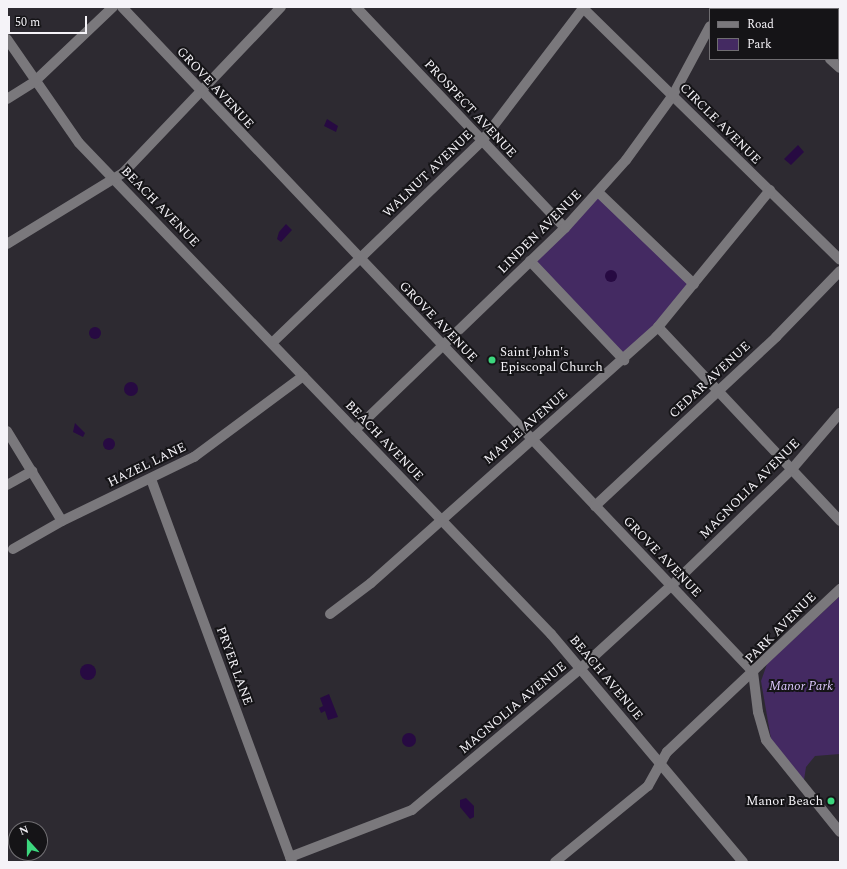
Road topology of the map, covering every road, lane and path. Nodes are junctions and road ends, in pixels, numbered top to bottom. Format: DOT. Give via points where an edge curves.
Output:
graph roads {
  1 [pos="113,7"];
  2 [pos="122,7"];
  3 [pos="281,7"];
  4 [pos="356,7"];
  5 [pos="583,7"];
  6 [pos="709,28"];
  7 [pos="7,39"];
  8 [pos="831,60"];
  9 [pos="840,68"];
  10 [pos="34,82"];
  11 [pos="200,91"];
  12 [pos="673,95"];
  13 [pos="7,99"];
  14 [pos="482,141"];
  15 [pos="114,178"];
  16 [pos="770,190"];
  17 [pos="598,192"];
  18 [pos="566,228"];
  19 [pos="7,244"];
  20 [pos="360,259"];
  21 [pos="840,260"];
  22 [pos="530,261"];
  23 [pos="840,271"];
  24 [pos="694,284"];
  25 [pos="658,327"];
  26 [pos="272,343"];
  27 [pos="444,346"];
  28 [pos="624,360"];
  29 [pos="303,376"];
  30 [pos="718,391"];
  31 [pos="840,413"];
  32 [pos="355,430"];
  33 [pos="7,432"];
  34 [pos="531,438"];
  35 [pos="792,469"];
  36 [pos="32,471"];
  37 [pos="151,480"];
  38 [pos="7,485"];
  39 [pos="595,506"];
  40 [pos="443,518"];
  41 [pos="62,520"];
  42 [pos="840,521"];
  43 [pos="13,549"];
  44 [pos="672,585"];
  45 [pos="840,589"];
  46 [pos="330,614"];
  47 [pos="581,668"];
  48 [pos="753,672"];
  49 [pos="661,763"];
  50 [pos="840,832"];
  51 [pos="291,859"];
  52 [pos="555,862"];
  53 [pos="743,862"];
  1 -- 10 [label="street"];
  2 -- 11 [label="street, GROVE AVENUE"];
  3 -- 11 [label="street"];
  4 -- 14 [label="street, PROSPECT AVENUE"];
  5 -- 12 [label="street, CIRCLE AVENUE"];
  5 -- 14 [label="street, WALNUT AVENUE"];
  6 -- 12 [label="street, LINDEN AVENUE"];
  7 -- 10 [label="street, BEACH AVENUE"];
  8 -- 9 [label="street"];
  10 -- 13 [label="street"];
  10 -- 15 [label="street, BEACH AVENUE" via="66,128"];
  11 -- 15 [label="street" via="123,173"];
  11 -- 20 [label="street, GROVE AVENUE"];
  12 -- 16 [label="street, CIRCLE AVENUE"];
  12 -- 17 [label="street, LINDEN AVENUE" via="626,160"];
  14 -- 18 [label="street, PROSPECT AVENUE"];
  14 -- 20 [label="street, WALNUT AVENUE"];
  15 -- 19 [label="street"];
  15 -- 26 [label="street, BEACH AVENUE"];
  16 -- 21 [label="street, CIRCLE AVENUE"];
  16 -- 24 [label="street, MAPLE AVENUE"];
  17 -- 18 [label="street, LINDEN AVENUE"];
  17 -- 24 [label="street"];
  18 -- 22 [label="street, LINDEN AVENUE"];
  20 -- 26 [label="street, WALNUT AVENUE"];
  20 -- 27 [label="street, GROVE AVENUE"];
  22 -- 27 [label="street, LINDEN AVENUE"];
  22 -- 28 [label="street"];
  23 -- 30 [label="street, CEDAR AVENUE"];
  24 -- 25 [label="street, MAPLE AVENUE"];
  25 -- 28 [label="street, MAPLE AVENUE"];
  25 -- 30 [label="street"];
  26 -- 29 [label="street, BEACH AVENUE"];
  27 -- 32 [label="street, LINDEN AVENUE"];
  27 -- 34 [label="street, GROVE AVENUE"];
  28 -- 34 [label="street, MAPLE AVENUE"];
  29 -- 32 [label="street, BEACH AVENUE"];
  29 -- 37 [label="street, HAZEL LANE" via="194,457"];
  30 -- 35 [label="street"];
  30 -- 39 [label="street, CEDAR AVENUE"];
  31 -- 35 [label="street, MAGNOLIA AVENUE"];
  32 -- 40 [label="street, BEACH AVENUE"];
  33 -- 36 [label="street"];
  34 -- 39 [label="street, GROVE AVENUE"];
  34 -- 40 [label="street, MAPLE AVENUE"];
  35 -- 42 [label="street"];
  35 -- 44 [label="street, MAGNOLIA AVENUE"];
  36 -- 38 [label="street"];
  36 -- 41 [label="street"];
  37 -- 41 [label="street, HAZEL LANE"];
  37 -- 51 [label="street, PRYER LANE"];
  39 -- 44 [label="street, GROVE AVENUE"];
  40 -- 46 [label="street, MAPLE AVENUE"];
  40 -- 47 [label="street, BEACH AVENUE"];
  41 -- 43 [label="street, HAZEL LANE"];
  44 -- 47 [label="street, MAGNOLIA AVENUE"];
  44 -- 48 [label="street, GROVE AVENUE"];
  45 -- 48 [label="street, PARK AVENUE"];
  47 -- 49 [label="street, BEACH AVENUE"];
  47 -- 51 [label="street, MAGNOLIA AVENUE" via="406,814"];
  48 -- 49 [label="street" via="667,752"];
  48 -- 50 [label="street, PARK AVENUE" via="758,712 766,740"];
  49 -- 52 [label="street" via="648,786"];
  49 -- 53 [label="street, BEACH AVENUE"];
}
